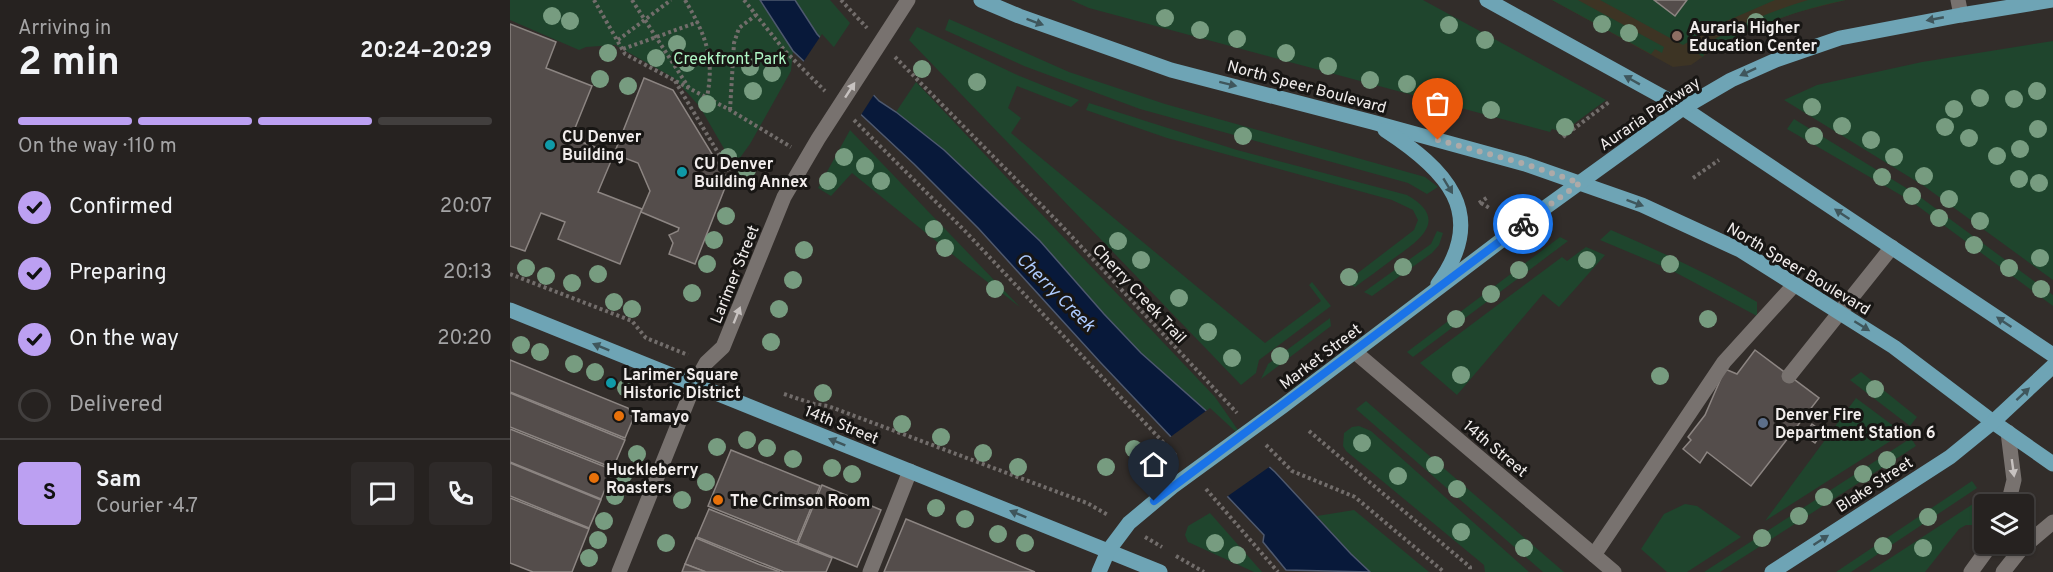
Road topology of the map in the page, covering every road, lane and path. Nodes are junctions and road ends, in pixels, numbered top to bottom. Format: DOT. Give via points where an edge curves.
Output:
graph roads {
  1 [pos="633,0"];
  2 [pos="671,0"];
  3 [pos="685,0"];
  4 [pos="744,0"];
  5 [pos="841,0"];
  6 [pos="908,0"];
  7 [pos="981,0"];
  8 [pos="1487,0"];
  9 [pos="2053,0"];
  10 [pos="596,1"];
  11 [pos="2034,4"];
  12 [pos="1960,7"];
  13 [pos="2053,8"];
  14 [pos="756,15"];
  15 [pos="645,20"];
  16 [pos="698,22"];
  17 [pos="869,31"];
  18 [pos="656,37"];
  19 [pos="618,40"];
  20 [pos="623,50"];
  21 [pos="892,54"];
  22 [pos="675,80"];
  23 [pos="689,88"];
  24 [pos="826,92"];
  25 [pos="707,97"];
  26 [pos="1609,102"];
  27 [pos="1683,108"];
  28 [pos="730,110"];
  29 [pos="850,117"];
  30 [pos="1372,122"];
  31 [pos="1563,136"];
  32 [pos="791,147"];
  33 [pos="1719,159"];
  34 [pos="1693,178"];
  35 [pos="735,181"];
  36 [pos="1580,183"];
  37 [pos="1488,197"];
  38 [pos="1491,209"];
  39 [pos="1892,248"];
  40 [pos="510,274"];
  41 [pos="1795,284"];
  42 [pos="1427,298"];
  43 [pos="510,310"];
  44 [pos="1840,312"];
  45 [pos="1355,352"];
  46 [pos="2053,355"];
  47 [pos="706,363"];
  48 [pos="2053,366"];
  49 [pos="1789,376"];
  50 [pos="694,385"];
  51 [pos="782,394"];
  52 [pos="1242,419"];
  53 [pos="1993,422"];
  54 [pos="1309,431"];
  55 [pos="2008,432"];
  56 [pos="1259,436"];
  57 [pos="1178,458"];
  58 [pos="2053,464"];
  59 [pos="910,471"];
  60 [pos="1201,484"];
  61 [pos="2010,494"];
  62 [pos="1087,503"];
  63 [pos="2053,522"];
  64 [pos="1161,547"];
  65 [pos="1108,551"];
  66 [pos="1984,554"];
  67 [pos="1594,555"];
  68 [pos="619,572"];
  69 [pos="870,572"];
  70 [pos="1099,572"];
  71 [pos="1160,572"];
  72 [pos="1204,572"];
  73 [pos="1278,572"];
  74 [pos="1444,572"];
  75 [pos="1470,572"];
  76 [pos="1614,572"];
  77 [pos="1772,572"];
  78 [pos="1971,572"];
  79 [pos="2003,572"];
  1 -- 15 [label="path"];
  2 -- 15 [label="path"];
  3 -- 16 [label="path"];
  4 -- 14 [label="path"];
  5 -- 17 [label="path"];
  47 -- 6 [label="street, Larimer Street, one-way" via="723,347 784,197"];
  7 -- 30 [label="main road, North Speer Boulevard, one-way" via="1171,70"];
  27 -- 8 [label="main road, one-way"];
  9 -- 11 [label="main road, Auraria Parkway"];
  10 -- 19 [label="path"];
  11 -- 12 [label="main road, Auraria Parkway"];
  11 -- 13 [label="main road"];
  12 -- 27 [label="main road, Auraria Parkway, one-way" via="1840,38 1776,60"];
  14 -- 24 [label="path"];
  14 -- 28 [label="path" via="739,28 734,43"];
  15 -- 18 [label="path"];
  15 -- 19 [label="path"];
  16 -- 18 [label="path"];
  16 -- 25 [label="path" via="709,57"];
  18 -- 20 [label="path"];
  18 -- 23 [label="path"];
  19 -- 20 [label="path"];
  20 -- 22 [label="path"];
  21 -- 52 [label="path, Cherry Creek Trail" via="1060,224"];
  22 -- 23 [label="path"];
  22 -- 35 [label="path"];
  23 -- 25 [label="path"];
  25 -- 28 [label="path"];
  26 -- 31 [label="path"];
  27 -- 36 [label="main road, Auraria Parkway"];
  39 -- 27 [label="main road, one-way"];
  28 -- 32 [label="path"];
  29 -- 57 [label="path" via="965,231"];
  30 -- 36 [label="main road, North Speer Boulevard"];
  30 -- 42 [label="main road, one-way" via="1427,159 1447,182 1460,208 1455,255"];
  33 -- 34 [label="path"];
  36 -- 41 [label="main road, North Speer Boulevard, one-way" via="1642,205 1740,250"];
  36 -- 42 [label="main road, Market Street"];
  37 -- 38 [label="path" via="1481,203"];
  39 -- 44 [label="street"];
  46 -- 39 [label="main road, one-way"];
  40 -- 47 [label="path" via="632,321 646,338"];
  41 -- 44 [label="main road, North Speer Boulevard"];
  41 -- 67 [label="street" via="1724,362"];
  42 -- 45 [label="main road, Market Street"];
  50 -- 43 [label="main road, 14th Street, one-way"];
  44 -- 49 [label="street"];
  44 -- 53 [label="main road, North Speer Boulevard, one-way" via="1894,347"];
  45 -- 65 [label="main road, Market Street" via="1172,487 1129,523"];
  45 -- 67 [label="street, 14th Street"];
  47 -- 50 [label="street, Larimer Street"];
  53 -- 48 [label="main road, one-way"];
  59 -- 50 [label="main road, 14th Street, one-way"];
  50 -- 68 [label="street, Larimer Street"];
  51 -- 62 [label="path, 14th Street" via="828,406"];
  53 -- 55 [label="main road, North Speer Boulevard"];
  77 -- 53 [label="main road, Blake Street, one-way" via="1950,457"];
  54 -- 75 [label="path" via="1470,567"];
  55 -- 58 [label="main road, North Speer Boulevard"];
  55 -- 61 [label="street, one-way" via="2014,480"];
  56 -- 74 [label="path" via="1292,471 1355,497"];
  65 -- 59 [label="main road, 14th Street, one-way"];
  59 -- 69 [label="street"];
  60 -- 73 [label="path"];
  63 -- 79 [label="street" via="2022,548"];
  64 -- 72 [label="path"];
  65 -- 70 [label="main road, Market Street"];
  65 -- 71 [label="main road, 14th Street"];
  66 -- 78 [label="street"];
  67 -- 76 [label="street, 14th Street"];
}
